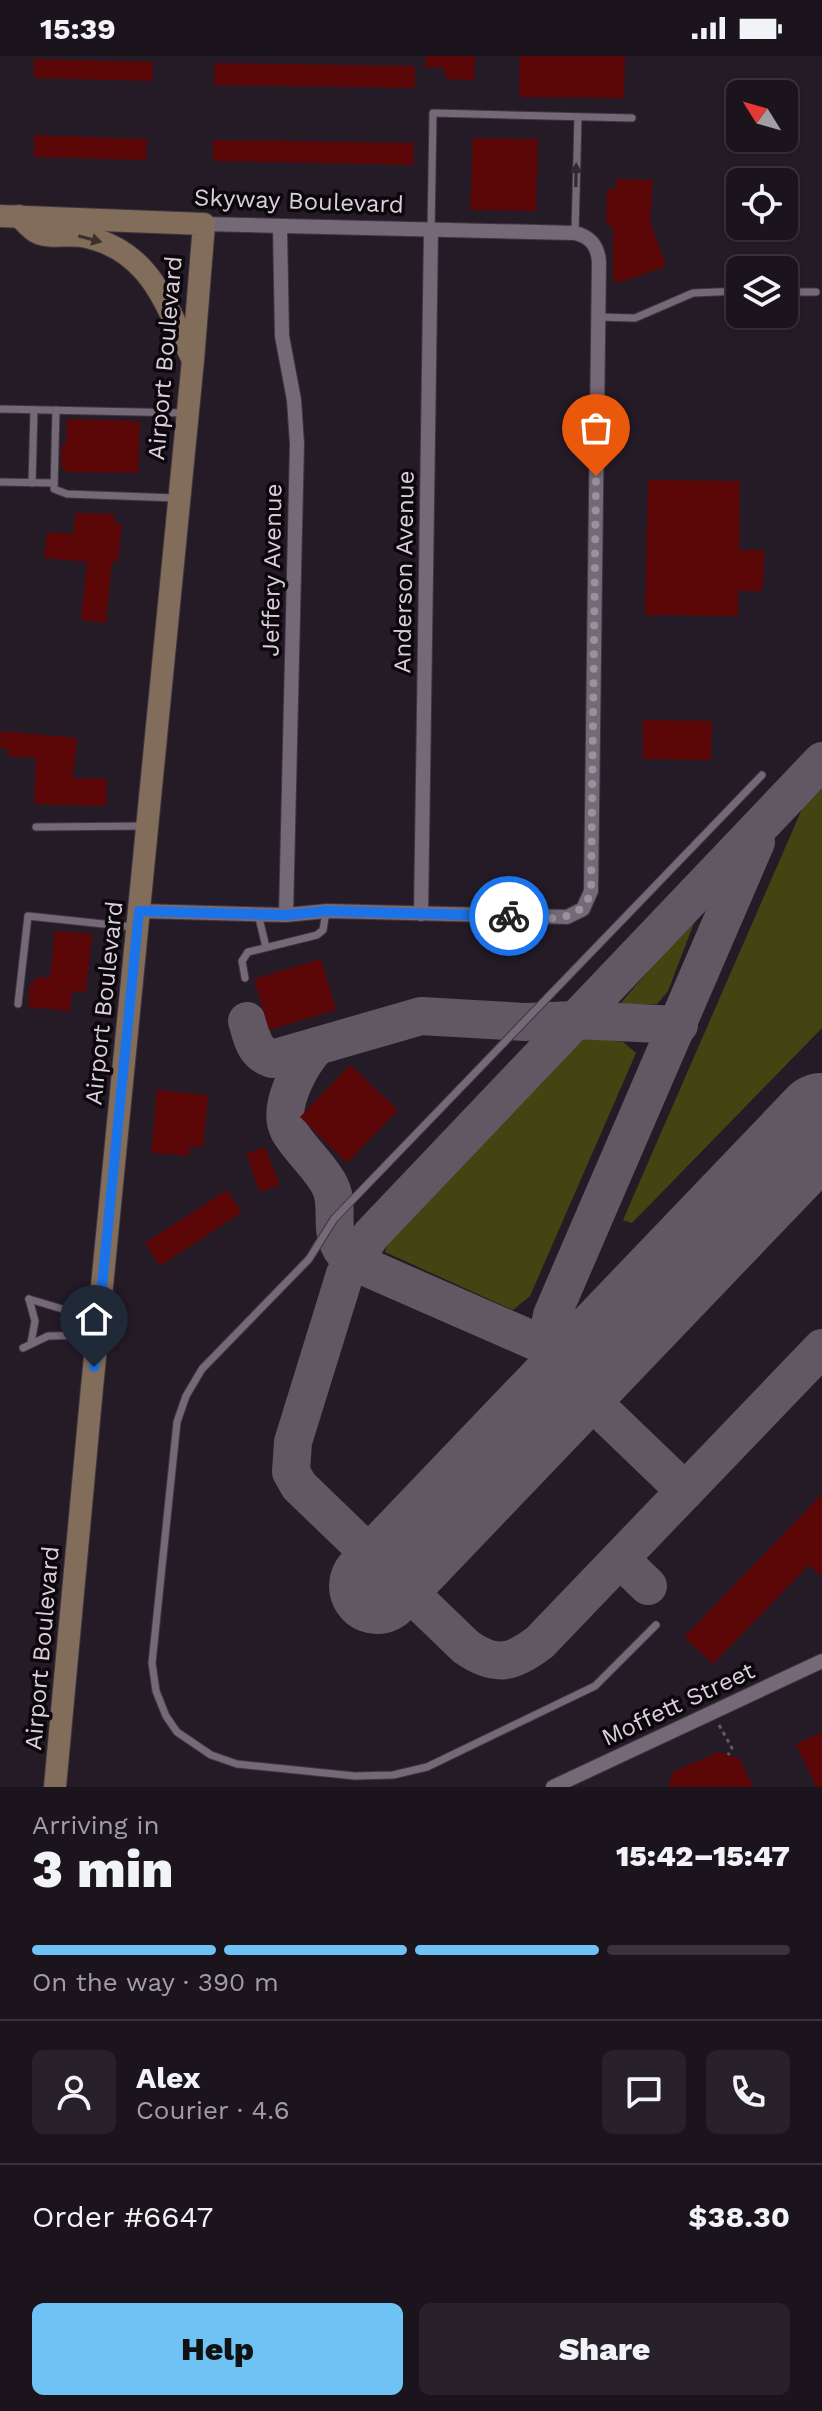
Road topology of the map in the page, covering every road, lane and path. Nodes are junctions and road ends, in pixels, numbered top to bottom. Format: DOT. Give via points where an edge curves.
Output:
graph roads {
  1 [pos="578,117"];
  2 [pos="632,118"];
  3 [pos="10,216"];
  4 [pos="204,224"];
  5 [pos="280,228"];
  6 [pos="431,231"];
  7 [pos="575,233"];
  8 [pos="726,292"];
  9 [pos="798,292"];
  10 [pos="816,292"];
  11 [pos="598,317"];
  12 [pos="193,360"];
  13 [pos="0,409"];
  14 [pos="34,410"];
  15 [pos="56,410"];
  16 [pos="187,413"];
  17 [pos="0,482"];
  18 [pos="32,483"];
  19 [pos="54,483"];
  20 [pos="178,498"];
  21 [pos="762,775"];
  22 [pos="147,826"];
  23 [pos="36,827"];
  24 [pos="327,911"];
  25 [pos="258,914"];
  26 [pos="421,914"];
  27 [pos="286,915"];
  28 [pos="138,919"];
  29 [pos="266,947"];
  30 [pos="245,978"];
  31 [pos="18,1004"];
  32 [pos="99,1312"];
  33 [pos="97,1335"];
  34 [pos="656,1625"];
  35 [pos="822,1661"];
  36 [pos="719,1725"];
  37 [pos="728,1755"];
  38 [pos="55,1787"];
  39 [pos="553,1787"];
  1 -- 2 [label="lane"];
  1 -- 6 [label="lane" via="433,113"];
  7 -- 1 [label="lane, one-way"];
  3 -- 4 [label="main road, Skyway Boulevard"];
  3 -- 12 [label="main road, one-way" via="38,234 99,241 140,265 165,299"];
  4 -- 5 [label="street, Skyway Boulevard"];
  4 -- 12 [label="main road, Airport Boulevard"];
  5 -- 6 [label="street, Skyway Boulevard"];
  5 -- 27 [label="street, Jeffery Avenue" via="282,336 297,444"];
  6 -- 7 [label="street, Skyway Boulevard"];
  6 -- 26 [label="street, Anderson Avenue"];
  7 -- 11 [label="street, Skyway Boulevard" via="594,243"];
  8 -- 11 [label="lane" via="693,293 635,318"];
  9 -- 10 [label="lane"];
  11 -- 26 [label="street" via="591,891 583,909 567,917"];
  12 -- 16 [label="main road, Airport Boulevard"];
  13 -- 14 [label="lane"];
  14 -- 15 [label="lane"];
  14 -- 18 [label="lane"];
  15 -- 16 [label="lane"];
  15 -- 19 [label="lane"];
  16 -- 20 [label="main road, Airport Boulevard"];
  17 -- 18 [label="lane"];
  18 -- 19 [label="lane"];
  19 -- 20 [label="lane" via="54,489 67,494"];
  20 -- 22 [label="main road, Airport Boulevard"];
  21 -- 34 [label="lane" via="334,1219 309,1259 193,1382 177,1422 152,1663 166,1716 177,1732 211,1755 237,1764 393,1775 427,1767 595,1686"];
  22 -- 23 [label="lane"];
  22 -- 28 [label="main road, Airport Boulevard"];
  24 -- 26 [label="street"];
  24 -- 27 [label="street"];
  24 -- 29 [label="lane" via="317,935"];
  25 -- 27 [label="street"];
  25 -- 28 [label="street"];
  25 -- 29 [label="lane"];
  28 -- 31 [label="lane" via="28,916"];
  28 -- 32 [label="main road, Airport Boulevard"];
  29 -- 30 [label="lane" via="244,956"];
  32 -- 33 [label="main road, Airport Boulevard"];
  32 -- 33 [label="lane" via="69,1311 29,1299 35,1321 27,1346 48,1336"];
  33 -- 38 [label="main road, Airport Boulevard"];
  35 -- 39 [label="street, Moffett Street"];
  36 -- 37 [label="path" via="732,1748"];
}
